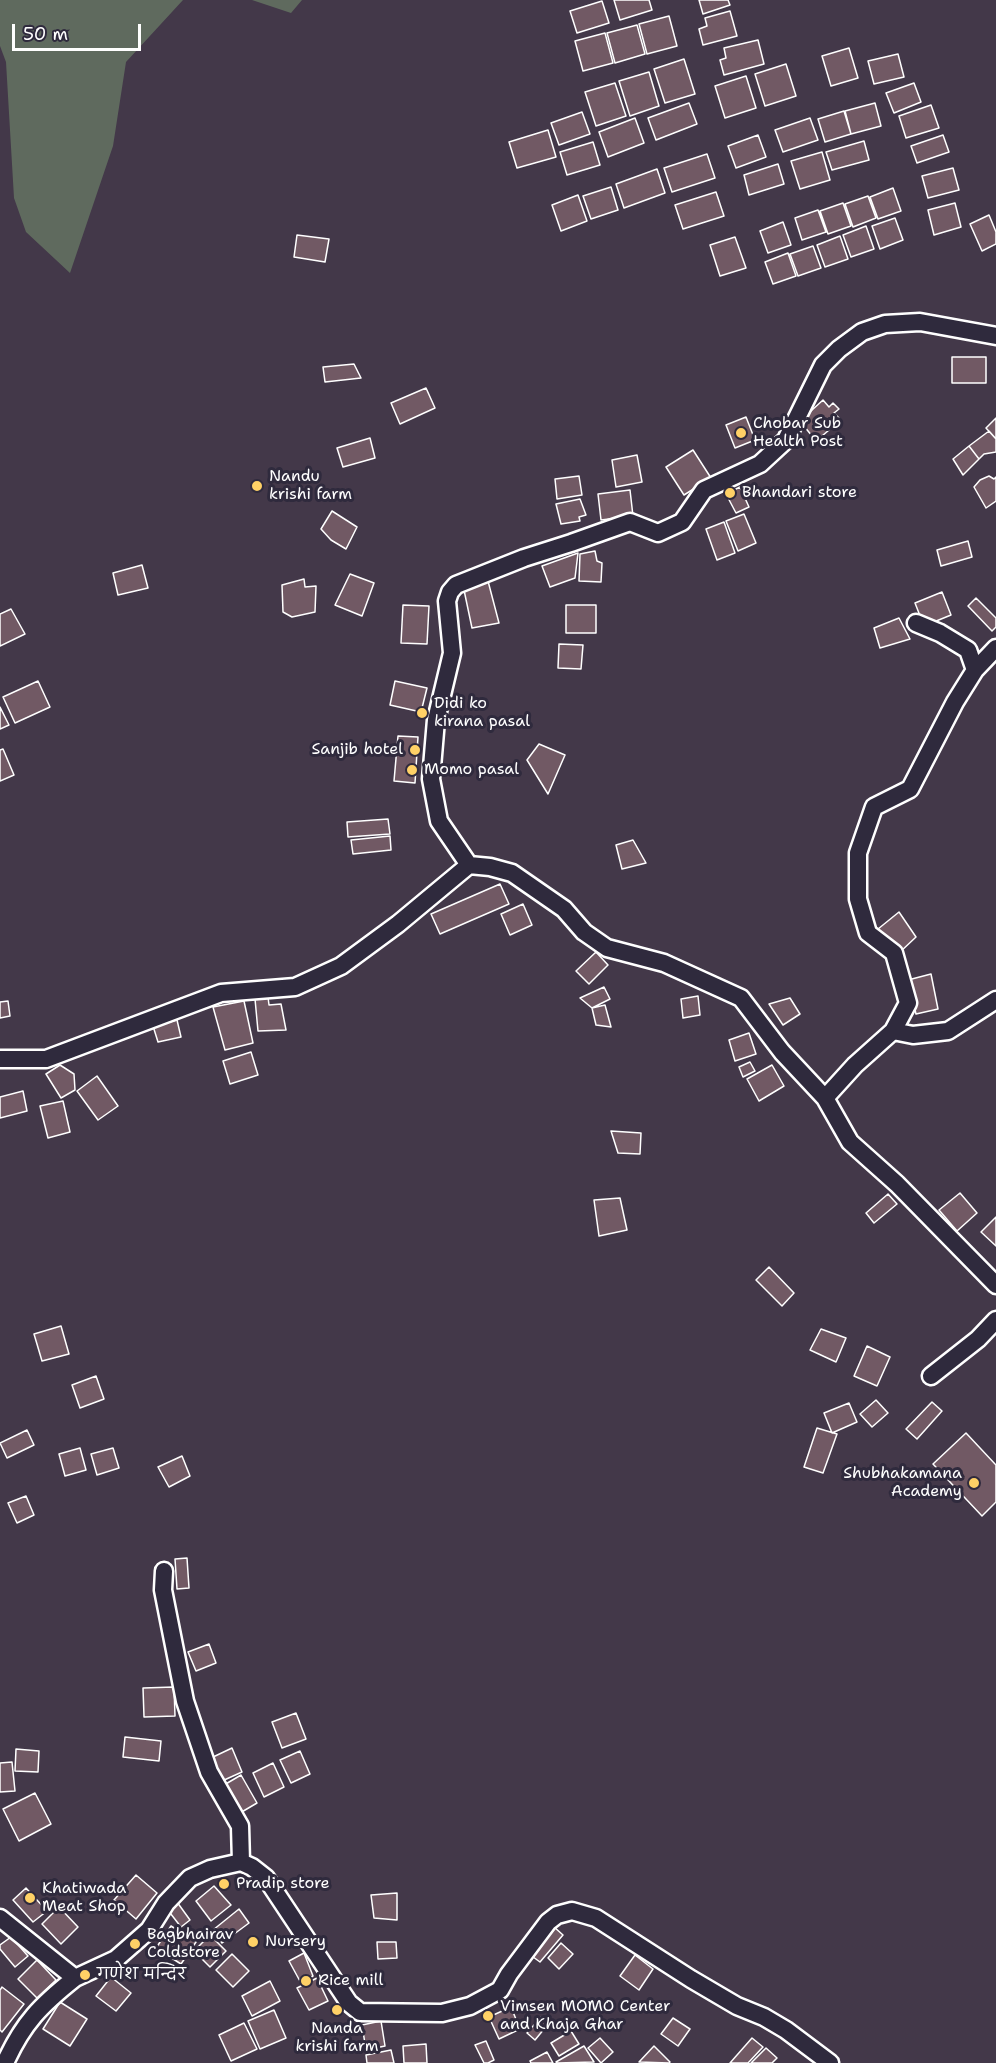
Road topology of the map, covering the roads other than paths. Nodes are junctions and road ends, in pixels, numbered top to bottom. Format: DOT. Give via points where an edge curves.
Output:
graph roads {
  1 [pos="996,336"];
  2 [pos="916,623"];
  3 [pos="996,648"];
  4 [pos="975,670"];
  5 [pos="470,865"];
  6 [pos="996,1000"];
  7 [pos="893,1031"];
  8 [pos="0,1059"];
  9 [pos="825,1098"];
  10 [pos="996,1285"];
  11 [pos="996,1320"];
  12 [pos="931,1376"];
  13 [pos="164,1571"];
  14 [pos="241,1862"];
  15 [pos="0,1918"];
  16 [pos="75,1978"];
  17 [pos="5,2063"];
  18 [pos="830,2063"];
  1 -- 5 [label="street" via="920,322 885,324 862,332 823,365 786,440 760,464 704,490 682,522 658,533 630,522 456,585 447,601 452,653 436,720 431,779 439,821"];
  2 -- 4 [label="street" via="968,650"];
  3 -- 4 [label="street"];
  4 -- 7 [label="street" via="910,789 874,807 858,853 858,898 868,933 894,953 908,1003"];
  5 -- 8 [label="street" via="341,966 295,987 221,993 46,1059"];
  5 -- 9 [label="street" via="512,873 564,909 584,932 607,948 664,963 741,998 782,1052"];
  6 -- 7 [label="street" via="948,1031 913,1035"];
  7 -- 9 [label="street"];
  9 -- 10 [label="street" via="850,1142"];
  11 -- 12 [label="street"];
  13 -- 14 [label="street" via="163,1590 185,1701 209,1772 240,1826"];
  14 -- 16 [label="street" via="190,1878 166,1903 149,1930 116,1959"];
  14 -- 18 [label="street" via="266,1878 349,2002 360,2012 442,2013 470,2007 500,1990 548,1922 557,1914 572,1911 596,1918 737,2006 786,2030"];
  15 -- 16 [label="street"];
  16 -- 17 [label="street" via="29,2020"];
}
